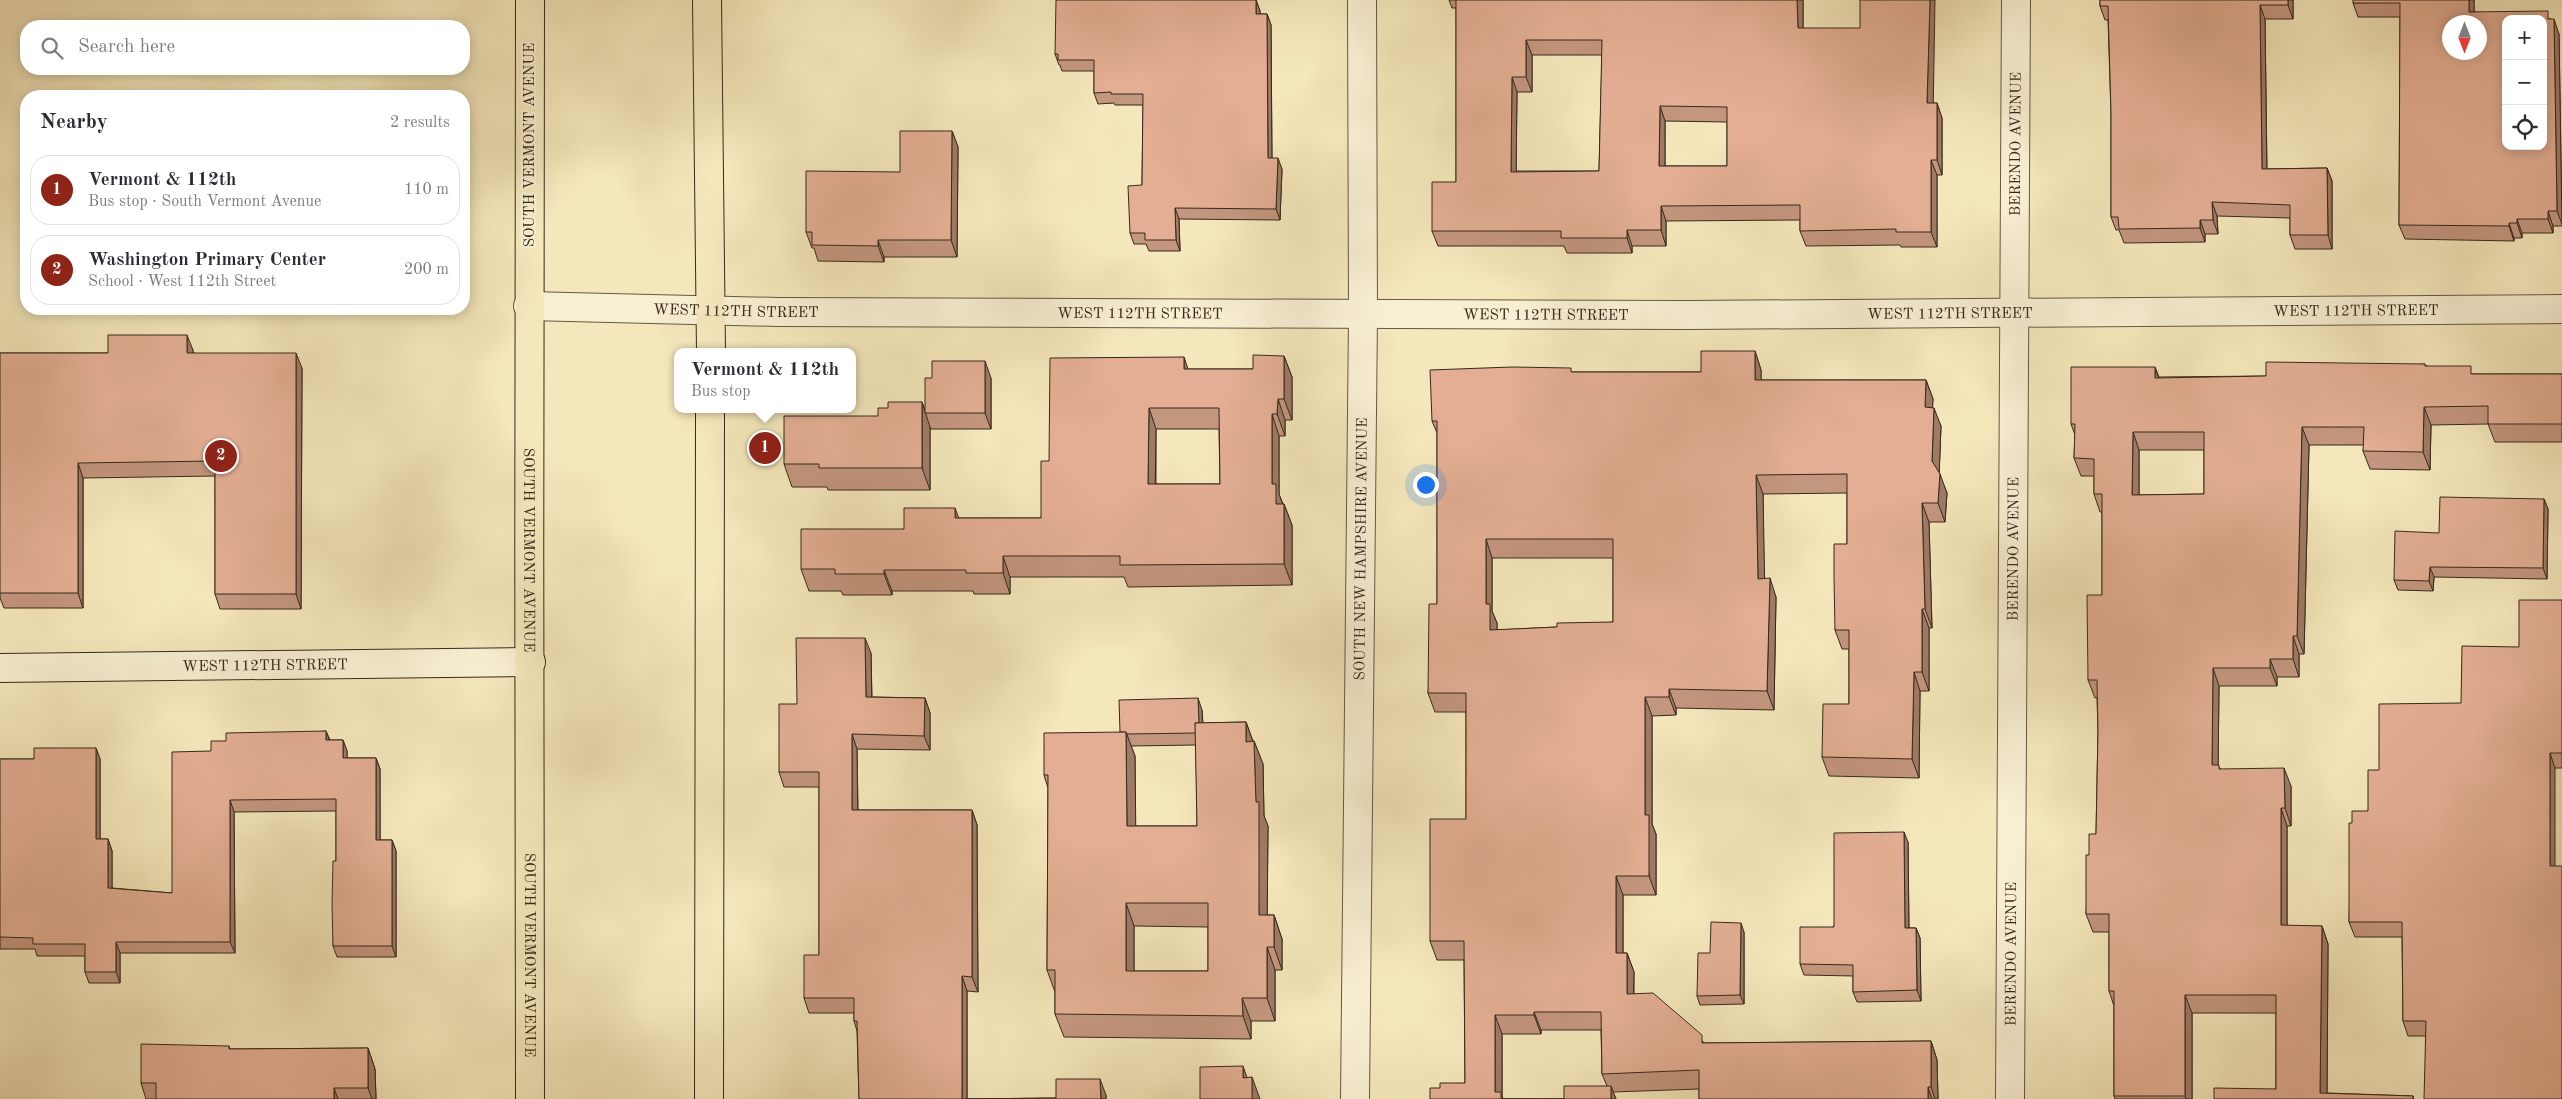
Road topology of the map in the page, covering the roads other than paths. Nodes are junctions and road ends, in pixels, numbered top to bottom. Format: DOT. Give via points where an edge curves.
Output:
graph roads {
  1 [pos="530,0"];
  2 [pos="707,0"];
  3 [pos="1362,0"];
  4 [pos="2016,0"];
  5 [pos="528,306"];
  6 [pos="2562,309"];
  7 [pos="711,312"];
  8 [pos="2016,314"];
  9 [pos="1362,315"];
  10 [pos="711,348"];
  11 [pos="710,413"];
  12 [pos="531,662"];
  13 [pos="0,668"];
  14 [pos="530,1099"];
  15 [pos="709,1099"];
  16 [pos="1355,1099"];
  17 [pos="2010,1099"];
  1 -- 5 [label="main road, SOUTH VERMONT AVENUE"];
  2 -- 7 [label="main road"];
  3 -- 9 [label="street, SOUTH NEW HAMPSHIRE AVENUE"];
  4 -- 8 [label="street, BERENDO AVENUE"];
  5 -- 7 [label="street, WEST 112TH STREET"];
  5 -- 12 [label="main road, SOUTH VERMONT AVENUE"];
  6 -- 8 [label="street, WEST 112TH STREET"];
  7 -- 9 [label="street, WEST 112TH STREET"];
  7 -- 10 [label="main road"];
  8 -- 9 [label="street, WEST 112TH STREET"];
  8 -- 17 [label="street, BERENDO AVENUE"];
  9 -- 16 [label="street, SOUTH NEW HAMPSHIRE AVENUE"];
  11 -- 15 [label="main road"];
  12 -- 13 [label="street, WEST 112TH STREET"];
  12 -- 14 [label="main road, SOUTH VERMONT AVENUE"];
}
